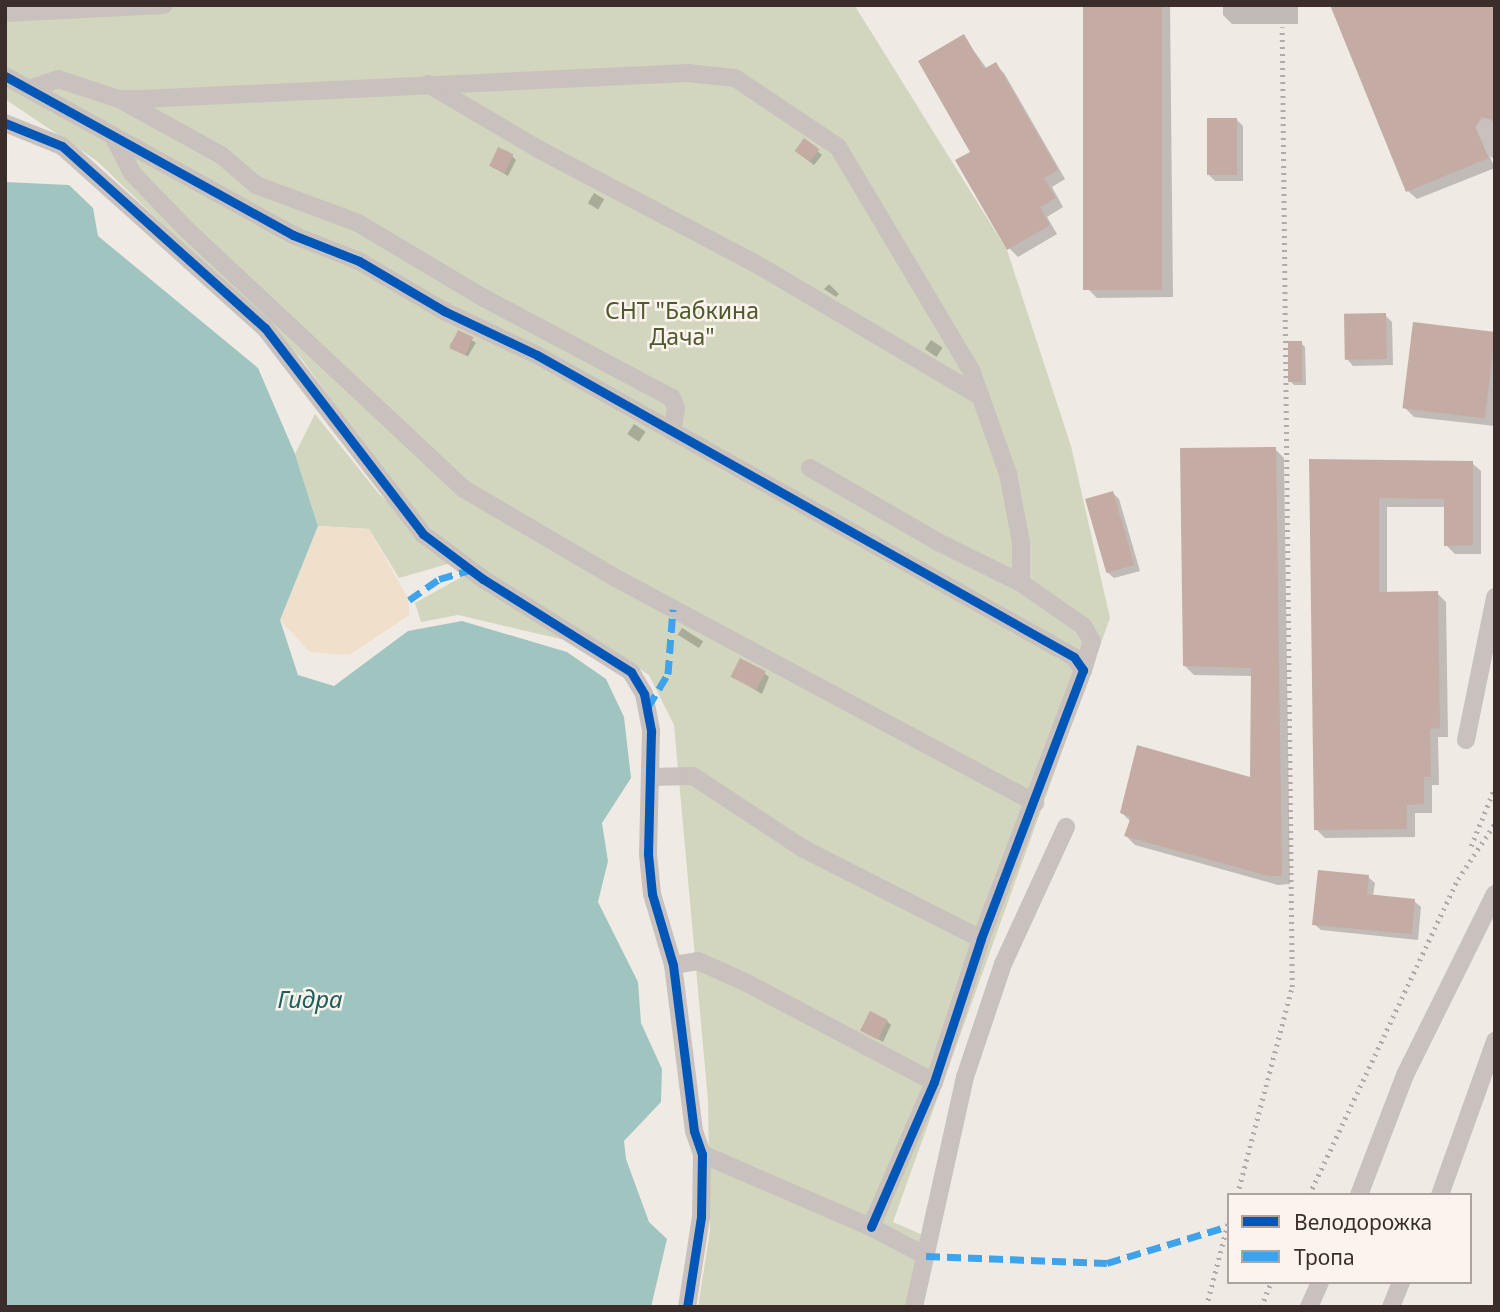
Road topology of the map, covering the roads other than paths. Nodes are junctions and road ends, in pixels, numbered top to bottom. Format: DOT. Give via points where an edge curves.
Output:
graph roads {
  1 [pos="164,5"];
  2 [pos="5,13"];
  3 [pos="5,76"];
  4 [pos="428,84"];
  5 [pos="29,89"];
  6 [pos="120,99"];
  7 [pos="5,123"];
  8 [pos="1486,128"];
  9 [pos="113,135"];
  10 [pos="1495,149"];
  11 [pos="981,397"];
  12 [pos="672,432"];
  13 [pos="810,468"];
  14 [pos="1021,583"];
  15 [pos="1495,597"];
  16 [pos="1083,670"];
  17 [pos="1466,740"];
  18 [pos="651,777"];
  19 [pos="1035,803"];
  20 [pos="1066,827"];
  21 [pos="1495,894"];
  22 [pos="981,939"];
  23 [pos="673,965"];
  24 [pos="1495,1041"];
  25 [pos="934,1082"];
  26 [pos="702,1154"];
  27 [pos="1360,1193"];
  28 [pos="1441,1193"];
  29 [pos="871,1227"];
  30 [pos="926,1256"];
  31 [pos="1319,1284"];
  32 [pos="1400,1284"];
  33 [pos="687,1307"];
  34 [pos="914,1307"];
  35 [pos="1309,1307"];
  36 [pos="1391,1307"];
  1 -- 2 [label="street"];
  3 -- 5 [label="street"];
  4 -- 6 [label="street"];
  4 -- 11 [label="street" via="540,150 758,265"];
  4 -- 11 [label="street" via="688,73 735,78 838,146 971,370"];
  5 -- 6 [label="street" via="58,79"];
  5 -- 9 [label="street"];
  6 -- 12 [label="street" via="221,155 257,185 358,223 484,298 672,398 676,408"];
  7 -- 18 [label="street" via="62,146 265,328 424,534 483,579 631,672 646,701"];
  8 -- 10 [label="street"];
  9 -- 12 [label="street" via="293,235 359,261 444,311 537,355"];
  9 -- 19 [label="street" via="132,173 186,229 464,489 614,577"];
  11 -- 14 [label="street" via="1008,474 1021,543"];
  12 -- 16 [label="street" via="1074,657"];
  13 -- 14 [label="street" via="937,542"];
  14 -- 16 [label="street" via="1083,626 1091,641"];
  15 -- 17 [label="street"];
  16 -- 19 [label="street"];
  18 -- 22 [label="street" via="693,776 802,848"];
  18 -- 23 [label="street" via="648,854 652,894"];
  19 -- 22 [label="street"];
  20 -- 30 [label="street" via="1003,964 965,1077"];
  21 -- 27 [label="street" via="1405,1075"];
  22 -- 25 [label="street"];
  23 -- 25 [label="street" via="698,961 745,982"];
  23 -- 26 [label="street" via="694,1130"];
  24 -- 28 [label="street"];
  25 -- 29 [label="street"];
  26 -- 29 [label="street"];
  26 -- 33 [label="street" via="701,1217"];
  29 -- 30 [label="street"];
  30 -- 34 [label="street"];
  31 -- 35 [label="street"];
  32 -- 36 [label="street"];
}
